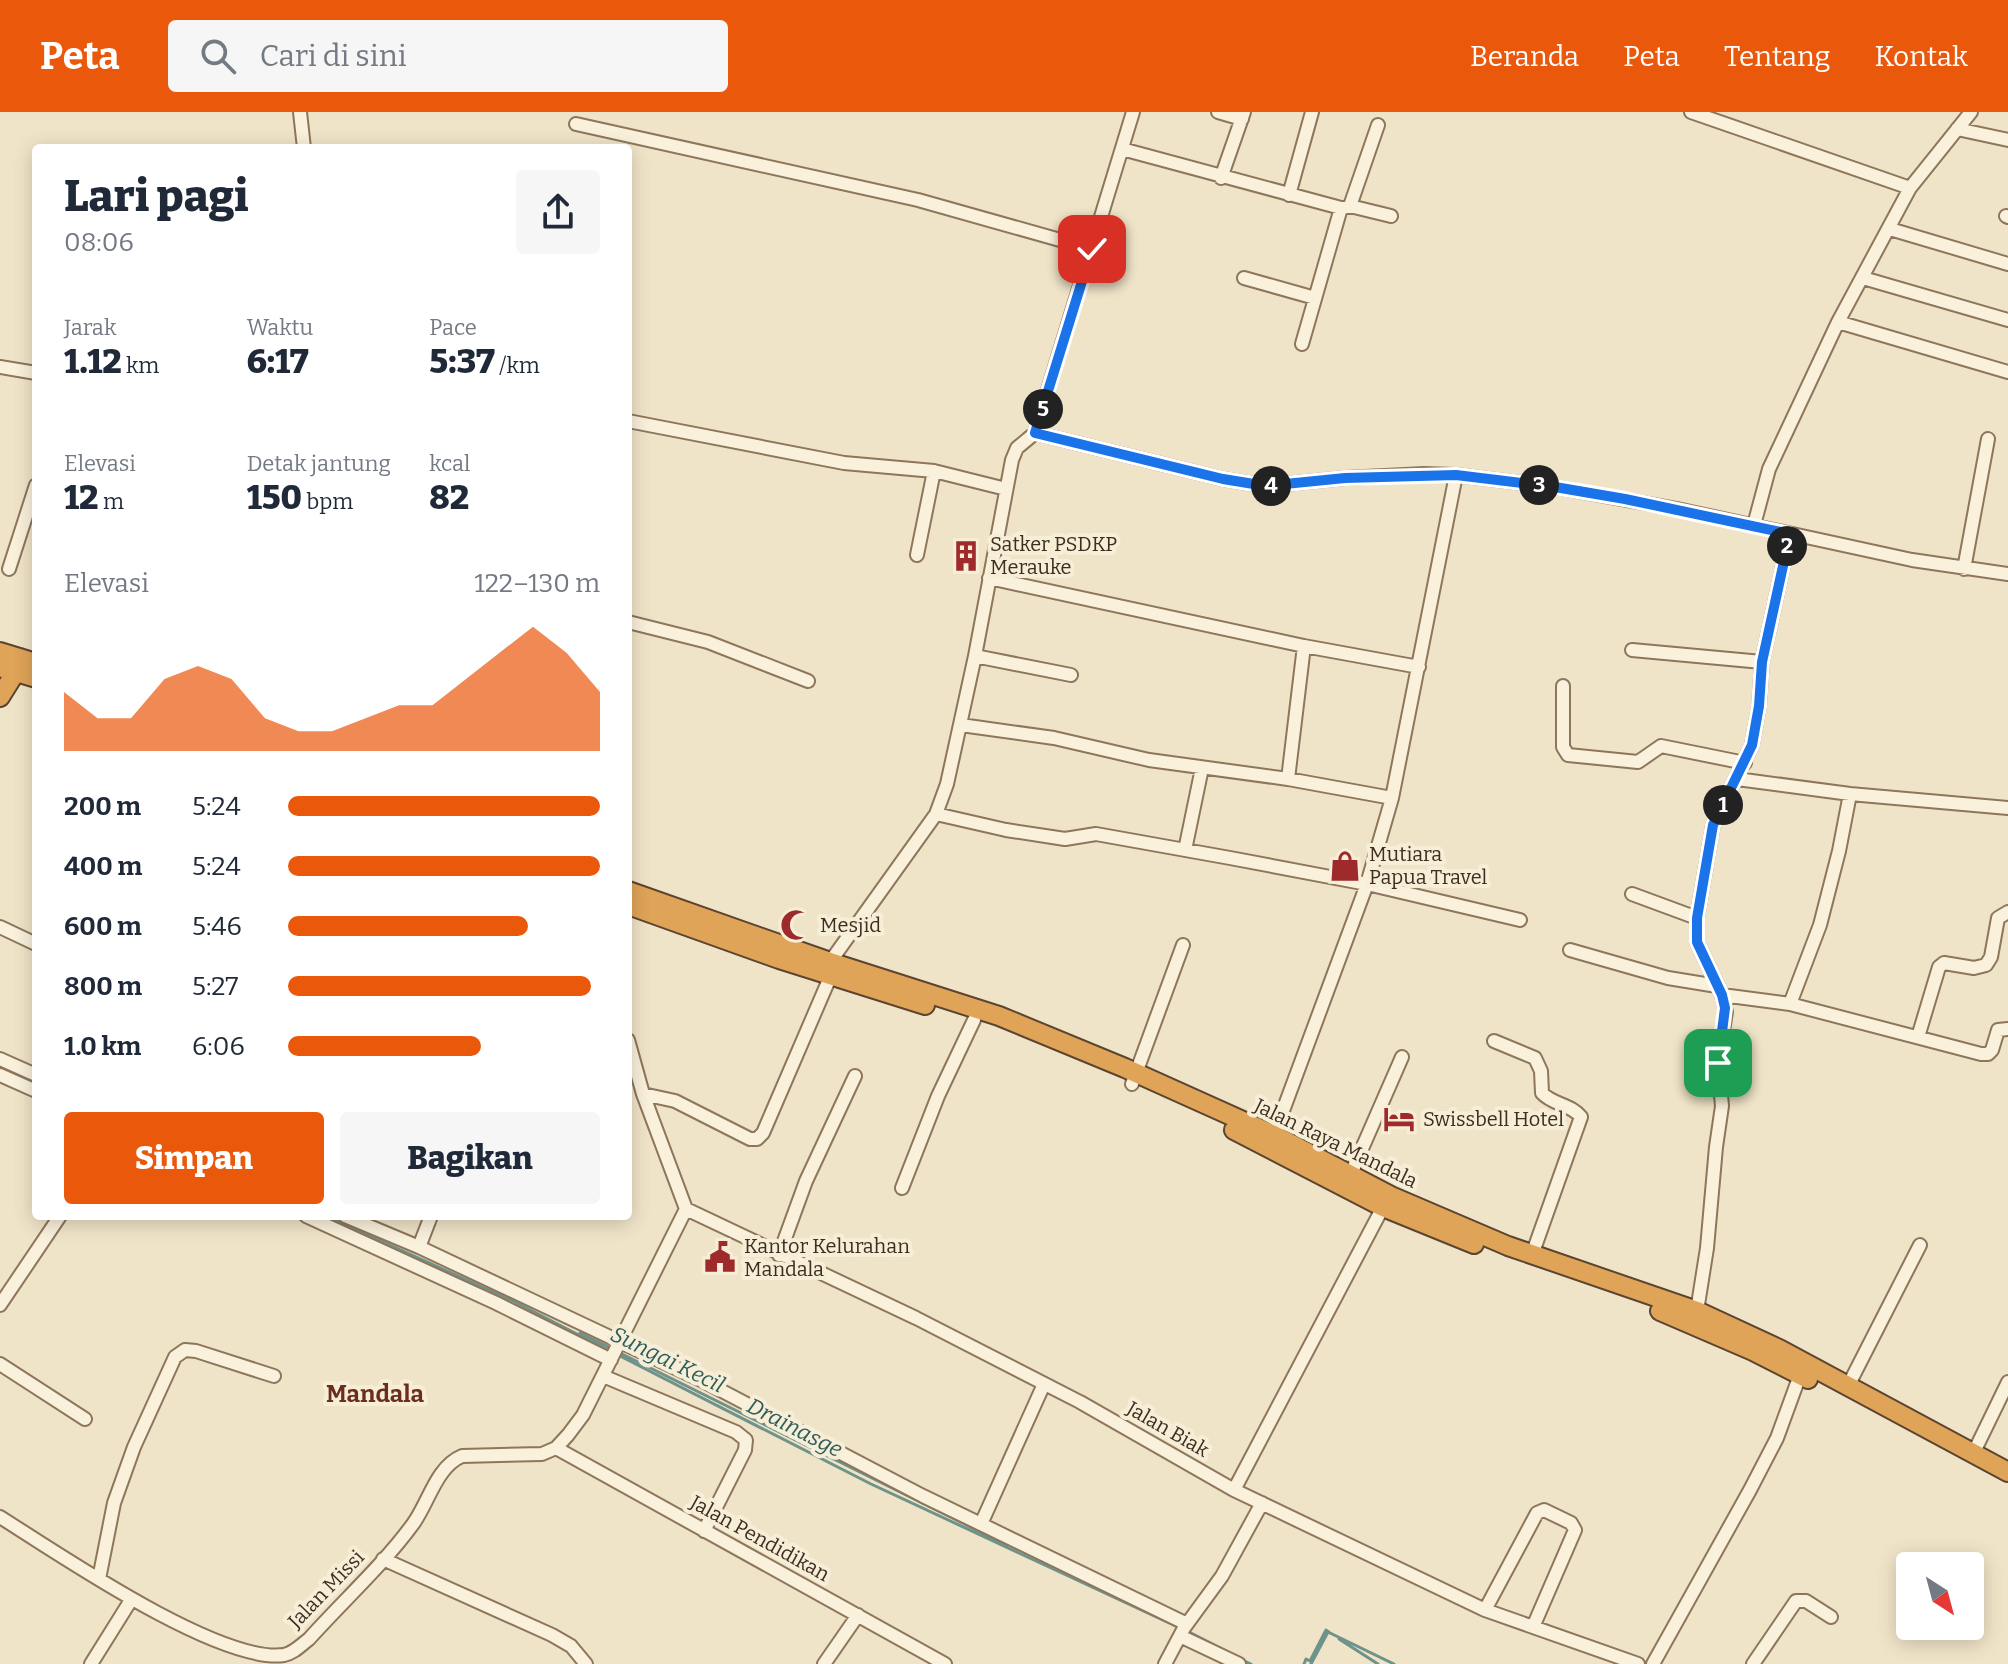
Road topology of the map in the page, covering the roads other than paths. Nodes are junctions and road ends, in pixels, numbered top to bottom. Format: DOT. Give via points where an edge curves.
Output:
graph roads {
  1 [pos="300,112"];
  2 [pos="1133,112"];
  3 [pos="1218,112"];
  4 [pos="1312,112"];
  5 [pos="1691,112"];
  6 [pos="1971,112"];
  7 [pos="1243,116"];
  8 [pos="576,124"];
  9 [pos="1378,125"];
  10 [pos="1957,129"];
  11 [pos="2008,140"];
  12 [pos="304,144"];
  13 [pos="1122,149"];
  14 [pos="1221,178"];
  15 [pos="1910,188"];
  16 [pos="1289,195"];
  17 [pos="1345,207"];
  18 [pos="1391,216"];
  19 [pos="1890,229"];
  20 [pos="1092,249"];
  21 [pos="2008,264"];
  22 [pos="1244,278"];
  23 [pos="1863,278"];
  24 [pos="1315,298"];
  25 [pos="2008,320"];
  26 [pos="1838,322"];
  27 [pos="1302,344"];
  28 [pos="0,367"];
  29 [pos="32,372"];
  30 [pos="2008,372"];
  31 [pos="632,422"];
  32 [pos="1035,433"];
  33 [pos="1988,439"];
  34 [pos="934,471"];
  35 [pos="1456,475"];
  36 [pos="1006,489"];
  37 [pos="32,497"];
  38 [pos="1754,525"];
  39 [pos="1790,534"];
  40 [pos="917,555"];
  41 [pos="9,569"];
  42 [pos="1964,569"];
  43 [pos="2008,574"];
  44 [pos="989,578"];
  45 [pos="632,623"];
  46 [pos="1304,646"];
  47 [pos="1632,650"];
  48 [pos="0,652"];
  49 [pos="975,656"];
  50 [pos="1762,662"];
  51 [pos="18,665"];
  52 [pos="1419,667"];
  53 [pos="1071,675"];
  54 [pos="808,681"];
  55 [pos="1563,686"];
  56 [pos="0,697"];
  57 [pos="961,725"];
  58 [pos="1745,763"];
  59 [pos="1202,768"];
  60 [pos="1288,779"];
  61 [pos="1737,779"];
  62 [pos="1850,794"];
  63 [pos="1392,798"];
  64 [pos="2008,808"];
  65 [pos="936,814"];
  66 [pos="1185,850"];
  67 [pos="1367,884"];
  68 [pos="632,893"];
  69 [pos="1632,894"];
  70 [pos="632,906"];
  71 [pos="2008,912"];
  72 [pos="1697,918"];
  73 [pos="1520,920"];
  74 [pos="0,927"];
  75 [pos="32,942"];
  76 [pos="1183,945"];
  77 [pos="1570,950"];
  78 [pos="830,968"];
  79 [pos="1720,990"];
  80 [pos="1790,1004"];
  81 [pos="974,1020"];
  82 [pos="2008,1029"];
  83 [pos="1918,1037"];
  84 [pos="1494,1041"];
  85 [pos="632,1054"];
  86 [pos="1402,1057"];
  87 [pos="0,1059"];
  88 [pos="32,1073"];
  89 [pos="0,1075"];
  90 [pos="855,1076"];
  91 [pos="1134,1079"];
  92 [pos="32,1089"];
  93 [pos="643,1094"];
  94 [pos="1274,1135"];
  95 [pos="1350,1176"];
  96 [pos="902,1188"];
  97 [pos="1383,1207"];
  98 [pos="686,1209"];
  99 [pos="57,1220"];
  100 [pos="315,1220"];
  101 [pos="355,1220"];
  102 [pos="429,1220"];
  103 [pos="1920,1245"];
  104 [pos="419,1247"];
  105 [pos="779,1255"];
  106 [pos="1532,1255"];
  107 [pos="1580,1276"];
  108 [pos="0,1305"];
  109 [pos="1697,1311"];
  110 [pos="616,1350"];
  111 [pos="0,1364"];
  112 [pos="1800,1375"];
  113 [pos="274,1376"];
  114 [pos="603,1376"];
  115 [pos="2008,1382"];
  116 [pos="1044,1384"];
  117 [pos="1848,1386"];
  118 [pos="85,1419"];
  119 [pos="556,1448"];
  120 [pos="1974,1452"];
  121 [pos="2008,1472"];
  122 [pos="2008,1485"];
  123 [pos="1234,1490"];
  124 [pos="1262,1503"];
  125 [pos="0,1517"];
  126 [pos="981,1524"];
  127 [pos="704,1531"];
  128 [pos="383,1559"];
  129 [pos="99,1579"];
  130 [pos="131,1600"];
  131 [pos="1485,1610"];
  132 [pos="858,1615"];
  133 [pos="1831,1617"];
  134 [pos="1533,1627"];
  135 [pos="1183,1630"];
  136 [pos="91,1664"];
  137 [pos="586,1664"];
  138 [pos="824,1664"];
  139 [pos="945,1664"];
  140 [pos="1165,1664"];
  141 [pos="1239,1664"];
  142 [pos="1638,1664"];
  143 [pos="1653,1664"];
  144 [pos="1753,1664"];
  1 -- 12 [label="street"];
  2 -- 13 [label="street"];
  3 -- 7 [label="street"];
  4 -- 16 [label="street"];
  5 -- 15 [label="street"];
  6 -- 10 [label="street"];
  7 -- 14 [label="street"];
  8 -- 20 [label="street" via="918,200"];
  9 -- 17 [label="street"];
  10 -- 11 [label="street"];
  10 -- 15 [label="street"];
  13 -- 14 [label="street"];
  13 -- 20 [label="street"];
  14 -- 16 [label="street"];
  15 -- 19 [label="street"];
  16 -- 17 [label="street"];
  17 -- 18 [label="street"];
  17 -- 24 [label="street"];
  19 -- 21 [label="street"];
  19 -- 23 [label="street"];
  20 -- 32 [label="street"];
  22 -- 24 [label="street"];
  23 -- 25 [label="street"];
  23 -- 26 [label="street"];
  24 -- 27 [label="street"];
  26 -- 30 [label="street"];
  26 -- 38 [label="street" via="1769,469"];
  28 -- 29 [label="street"];
  31 -- 34 [label="street" via="844,463"];
  32 -- 35 [label="street" via="1266,486"];
  32 -- 36 [label="street" via="1015,453"];
  33 -- 42 [label="street"];
  34 -- 36 [label="street"];
  34 -- 40 [label="street"];
  35 -- 38 [label="street" via="1555,487"];
  35 -- 52 [label="street"];
  36 -- 44 [label="street"];
  37 -- 41 [label="street"];
  38 -- 39 [label="street"];
  39 -- 42 [label="street"];
  39 -- 50 [label="street"];
  42 -- 43 [label="street"];
  44 -- 46 [label="street"];
  44 -- 49 [label="street"];
  45 -- 54 [label="street" via="708,642"];
  46 -- 52 [label="street"];
  46 -- 60 [label="street"];
  47 -- 50 [label="street"];
  48 -- 51 [label="highway"];
  49 -- 53 [label="street"];
  49 -- 57 [label="street"];
  50 -- 58 [label="street" via="1756,728"];
  51 -- 56 [label="highway"];
  52 -- 63 [label="street"];
  55 -- 58 [label="street" via="1563,747 1568,755 1638,762 1661,746"];
  57 -- 59 [label="street"];
  57 -- 65 [label="street"];
  58 -- 61 [label="street"];
  59 -- 60 [label="street"];
  59 -- 66 [label="street"];
  60 -- 63 [label="street"];
  61 -- 62 [label="street"];
  61 -- 72 [label="street" via="1713,825"];
  62 -- 64 [label="street"];
  62 -- 80 [label="street" via="1820,925"];
  63 -- 67 [label="street"];
  65 -- 66 [label="street" via="1065,839 1096,834"];
  65 -- 78 [label="street"];
  66 -- 67 [label="street"];
  67 -- 73 [label="street"];
  67 -- 94 [label="street"];
  68 -- 78 [label="highway, Jalan Raya Mandala"];
  69 -- 72 [label="street"];
  70 -- 78 [label="highway, Jalan Raya Mandala"];
  71 -- 83 [label="street" via="1998,918 1986,965 1939,967"];
  72 -- 79 [label="street" via="1697,942"];
  74 -- 75 [label="street"];
  76 -- 91 [label="street"];
  77 -- 79 [label="street"];
  78 -- 81 [label="highway, Jalan Raya Mandala"];
  78 -- 91 [label="highway, Jalan Raya Mandala" via="999,1016"];
  78 -- 93 [label="street" via="757,1139 675,1101"];
  79 -- 80 [label="street"];
  79 -- 109 [label="street" via="1726,1012 1718,1063 1722,1106"];
  80 -- 83 [label="street"];
  81 -- 91 [label="highway, Jalan Raya Mandala"];
  81 -- 96 [label="street"];
  82 -- 83 [label="street" via="1998,1030 1992,1050 1985,1054"];
  84 -- 106 [label="street" via="1535,1058 1542,1093 1581,1117"];
  85 -- 93 [label="street"];
  86 -- 95 [label="street"];
  87 -- 88 [label="street"];
  89 -- 92 [label="street"];
  90 -- 105 [label="street" via="806,1181"];
  91 -- 94 [label="highway, Jalan Raya Mandala"];
  91 -- 97 [label="highway, Jalan Raya Mandala"];
  93 -- 98 [label="street"];
  94 -- 95 [label="highway, Jalan Raya Mandala"];
  95 -- 106 [label="highway, Jalan Raya Mandala"];
  97 -- 107 [label="highway, Jalan Raya Mandala" via="1487,1249"];
  97 -- 123 [label="street"];
  98 -- 105 [label="street, Jalan Biak"];
  98 -- 110 [label="street"];
  99 -- 108 [label="street"];
  100 -- 110 [label="street" via="496,1303"];
  101 -- 104 [label="street"];
  102 -- 104 [label="street"];
  103 -- 117 [label="street"];
  104 -- 110 [label="street"];
  105 -- 116 [label="street, Jalan Biak"];
  106 -- 107 [label="highway, Jalan Raya Mandala"];
  107 -- 109 [label="highway, Jalan Raya Mandala"];
  107 -- 112 [label="highway, Jalan Raya Mandala"];
  109 -- 117 [label="highway, Jalan Raya Mandala"];
  110 -- 114 [label="street"];
  110 -- 126 [label="street" via="714,1387"];
  111 -- 118 [label="street"];
  112 -- 122 [label="highway, Jalan Raya Mandala"];
  112 -- 143 [label="street" via="1777,1438"];
  113 -- 129 [label="street" via="196,1351 175,1357 114,1503"];
  114 -- 119 [label="street" via="579,1421"];
  114 -- 127 [label="street" via="746,1440"];
  115 -- 120 [label="street"];
  116 -- 123 [label="street, Jalan Biak"];
  116 -- 126 [label="street"];
  117 -- 120 [label="highway, Jalan Raya Mandala"];
  119 -- 127 [label="street, Jalan Pendidikan"];
  119 -- 128 [label="street, Jalan Missi" via="542,1454 453,1460 413,1524"];
  120 -- 121 [label="highway, Jalan Raya Mandala"];
  123 -- 124 [label="street, Jalan Biak"];
  124 -- 131 [label="street, Jalan Biak"];
  124 -- 135 [label="street" via="1222,1576"];
  125 -- 129 [label="street, Jalan Missi"];
  126 -- 135 [label="street"];
  127 -- 132 [label="street, Jalan Pendidikan"];
  128 -- 130 [label="street, Jalan Missi" via="309,1639 282,1656 223,1648"];
  128 -- 137 [label="street" via="552,1635 575,1649"];
  129 -- 130 [label="street, Jalan Missi"];
  130 -- 136 [label="street"];
  131 -- 134 [label="street, Jalan Biak"];
  131 -- 134 [label="street" via="1537,1513 1547,1512 1575,1530"];
  132 -- 138 [label="street"];
  132 -- 139 [label="street, Jalan Pendidikan"];
  133 -- 144 [label="street" via="1806,1601 1796,1601"];
  134 -- 142 [label="street, Jalan Biak"];
  135 -- 140 [label="street"];
  135 -- 141 [label="street"];
}
